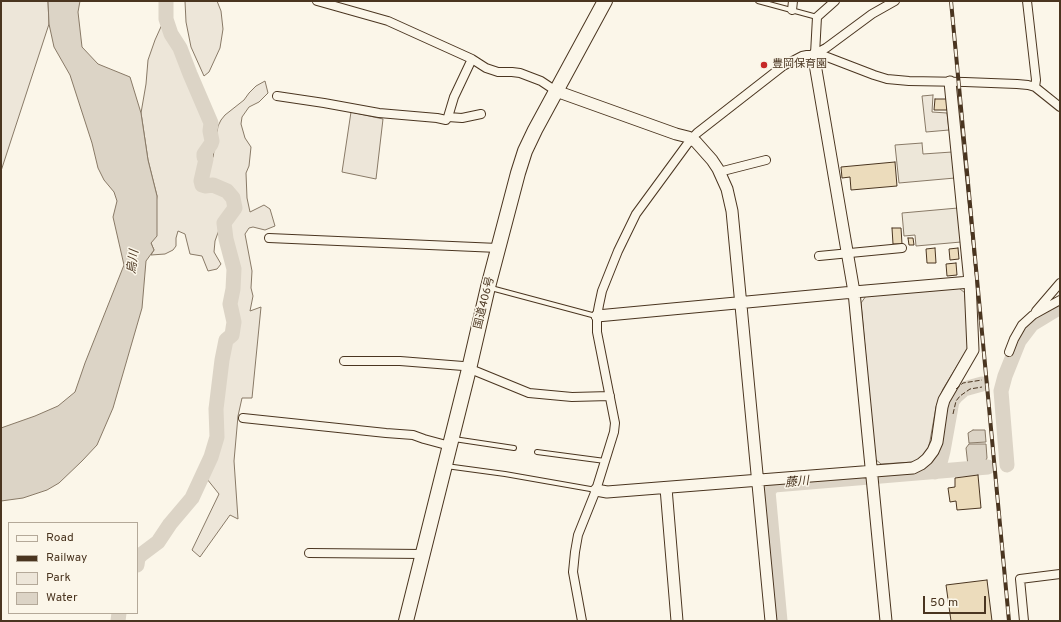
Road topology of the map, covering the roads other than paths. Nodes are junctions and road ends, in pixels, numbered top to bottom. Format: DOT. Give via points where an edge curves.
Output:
graph roads {
  1 [pos="317,1"];
  2 [pos="605,1"];
  3 [pos="758,1"];
  4 [pos="793,1"];
  5 [pos="835,1"];
  6 [pos="895,1"];
  7 [pos="1027,1"];
  8 [pos="792,10"];
  9 [pos="818,18"];
  10 [pos="815,54"];
  11 [pos="472,59"];
  12 [pos="950,82"];
  13 [pos="1035,87"];
  14 [pos="556,91"];
  15 [pos="277,96"];
  16 [pos="1060,106"];
  17 [pos="481,114"];
  18 [pos="448,117"];
  19 [pos="691,139"];
  20 [pos="766,160"];
  21 [pos="719,172"];
  22 [pos="269,238"];
  23 [pos="498,248"];
  24 [pos="902,248"];
  25 [pos="848,253"];
  26 [pos="819,256"];
  27 [pos="970,282"];
  28 [pos="1060,283"];
  29 [pos="488,287"];
  30 [pos="854,292"];
  31 [pos="1060,300"];
  32 [pos="741,303"];
  33 [pos="1032,315"];
  34 [pos="597,316"];
  35 [pos="1009,352"];
  36 [pos="344,361"];
  37 [pos="469,368"];
  38 [pos="610,396"];
  39 [pos="243,418"];
  40 [pos="451,442"];
  41 [pos="514,448"];
  42 [pos="537,452"];
  43 [pos="605,461"];
  44 [pos="444,466"];
  45 [pos="871,472"];
  46 [pos="758,480"];
  47 [pos="666,488"];
  48 [pos="596,490"];
  49 [pos="309,553"];
  50 [pos="423,554"];
  51 [pos="1060,574"];
  52 [pos="406,621"];
  53 [pos="582,621"];
  54 [pos="677,621"];
  55 [pos="770,621"];
  56 [pos="886,621"];
  57 [pos="1024,621"];
  1 -- 11 [label="street" via="388,21"];
  2 -- 14 [label="highway, 国道406号"];
  3 -- 8 [label="lane"];
  4 -- 8 [label="street"];
  5 -- 9 [label="street"];
  6 -- 10 [label="street"];
  7 -- 13 [label="street"];
  8 -- 9 [label="lane"];
  9 -- 10 [label="street"];
  10 -- 12 [label="street" via="887,79"];
  10 -- 19 [label="street" via="802,56 783,66"];
  10 -- 25 [label="street"];
  11 -- 14 [label="street" via="493,71 520,73 541,81"];
  11 -- 18 [label="street" via="454,97"];
  12 -- 13 [label="street"];
  12 -- 27 [label="street"];
  13 -- 16 [label="street"];
  14 -- 19 [label="street"];
  14 -- 23 [label="highway, 国道406号" via="526,151"];
  15 -- 18 [label="street" via="379,114 446,120"];
  17 -- 18 [label="street" via="462,118"];
  19 -- 21 [label="street" via="707,154"];
  19 -- 34 [label="street" via="636,214 602,291"];
  20 -- 21 [label="street"];
  21 -- 32 [label="street" via="727,189 732,211"];
  22 -- 23 [label="street"];
  23 -- 29 [label="highway, 国道406号"];
  24 -- 25 [label="street"];
  25 -- 26 [label="street"];
  25 -- 30 [label="street"];
  27 -- 30 [label="street"];
  27 -- 45 [label="street" via="973,350 944,400 933,451 922,464 913,468"];
  28 -- 33 [label="street"];
  29 -- 34 [label="lane"];
  29 -- 37 [label="highway, 国道406号"];
  30 -- 32 [label="street"];
  30 -- 45 [label="street"];
  31 -- 33 [label="street"];
  32 -- 34 [label="street"];
  32 -- 46 [label="street"];
  33 -- 35 [label="street" via="1022,325"];
  34 -- 38 [label="street" via="598,343"];
  36 -- 37 [label="street" via="400,361"];
  37 -- 38 [label="street" via="529,392"];
  37 -- 40 [label="highway, 国道406号"];
  38 -- 43 [label="street" via="615,423"];
  39 -- 40 [label="street" via="413,434 424,439"];
  40 -- 41 [label="lane"];
  40 -- 44 [label="highway, 国道406号"];
  42 -- 43 [label="lane"];
  43 -- 48 [label="street"];
  44 -- 48 [label="lane"];
  44 -- 50 [label="highway, 国道406号"];
  45 -- 46 [label="street"];
  45 -- 56 [label="street"];
  46 -- 47 [label="street"];
  46 -- 55 [label="street"];
  47 -- 48 [label="street" via="607,492"];
  47 -- 54 [label="street"];
  48 -- 53 [label="street" via="580,530 575,552 573,572"];
  49 -- 50 [label="street"];
  50 -- 52 [label="highway, 国道406号"];
  51 -- 57 [label="street" via="1020,579"];
}
